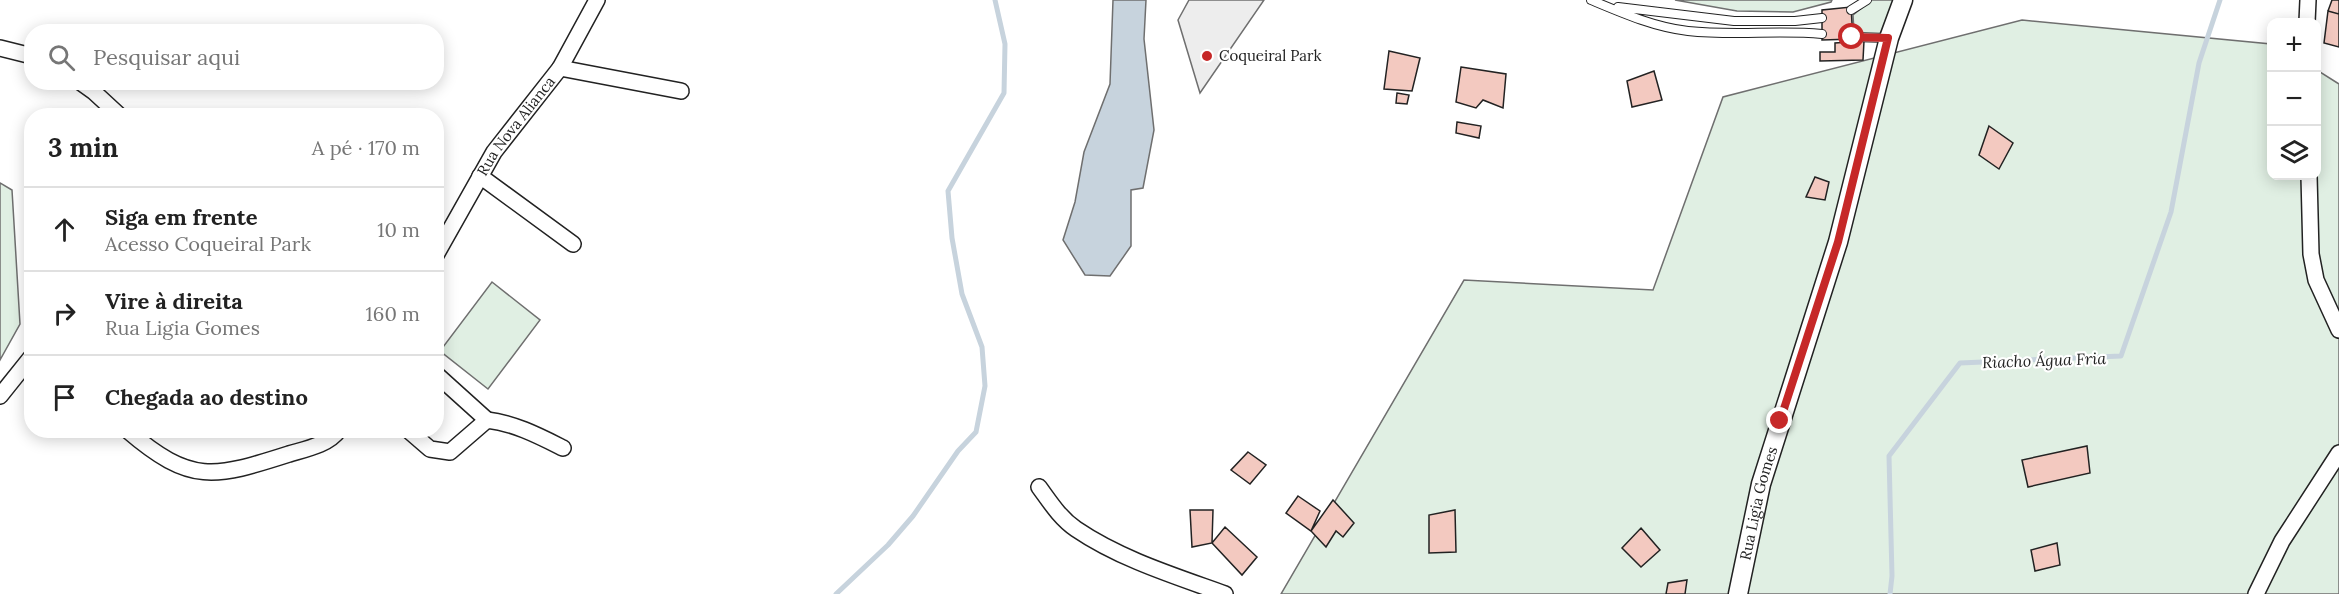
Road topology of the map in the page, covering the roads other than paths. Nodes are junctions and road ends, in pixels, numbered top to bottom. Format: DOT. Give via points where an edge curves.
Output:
graph roads {
  1 [pos="597,0"];
  2 [pos="1591,0"];
  3 [pos="1867,0"];
  4 [pos="1903,0"];
  5 [pos="2308,0"];
  6 [pos="1605,6"];
  7 [pos="1851,10"];
  8 [pos="1822,18"];
  9 [pos="2307,18"];
  10 [pos="1822,34"];
  11 [pos="1852,37"];
  12 [pos="1888,38"];
  13 [pos="0,48"];
  14 [pos="24,54"];
  15 [pos="560,68"];
  16 [pos="91,90"];
  17 [pos="681,91"];
  18 [pos="111,108"];
  19 [pos="480,176"];
  20 [pos="2309,180"];
  21 [pos="444,241"];
  22 [pos="573,244"];
  23 [pos="2339,330"];
  24 [pos="24,366"];
  25 [pos="444,381"];
  26 [pos="0,396"];
  27 [pos="487,420"];
  28 [pos="136,438"];
  29 [pos="330,438"];
  30 [pos="417,438"];
  31 [pos="563,448"];
  32 [pos="2339,453"];
  33 [pos="1039,487"];
  34 [pos="1225,594"];
  35 [pos="1738,594"];
  36 [pos="2256,594"];
  1 -- 15 [label="street, Rua Nova Alianca"];
  2 -- 6 [label="lane"];
  3 -- 7 [label="lane"];
  4 -- 12 [label="street, Rua Ligia Gomes"];
  5 -- 9 [label="street"];
  6 -- 8 [label="lane" via="1734,21"];
  6 -- 10 [label="lane" via="1654,25 1686,31"];
  11 -- 12 [label="lane"];
  12 -- 35 [label="street, Rua Ligia Gomes" via="1838,242 1761,484"];
  13 -- 14 [label="street"];
  15 -- 17 [label="street"];
  15 -- 19 [label="street, Rua Nova Alianca" via="494,152"];
  16 -- 18 [label="street"];
  19 -- 21 [label="street, Rua Nova Alianca"];
  19 -- 22 [label="street"];
  20 -- 23 [label="street" via="2311,254 2316,280"];
  24 -- 26 [label="street"];
  25 -- 27 [label="street"];
  27 -- 30 [label="street" via="450,452 430,449"];
  27 -- 31 [label="street" via="535,434"];
  28 -- 29 [label="street" via="154,454 196,472 212,474 231,472"];
  32 -- 36 [label="street" via="2282,541"];
  33 -- 34 [label="street" via="1074,528 1148,566"];
}
